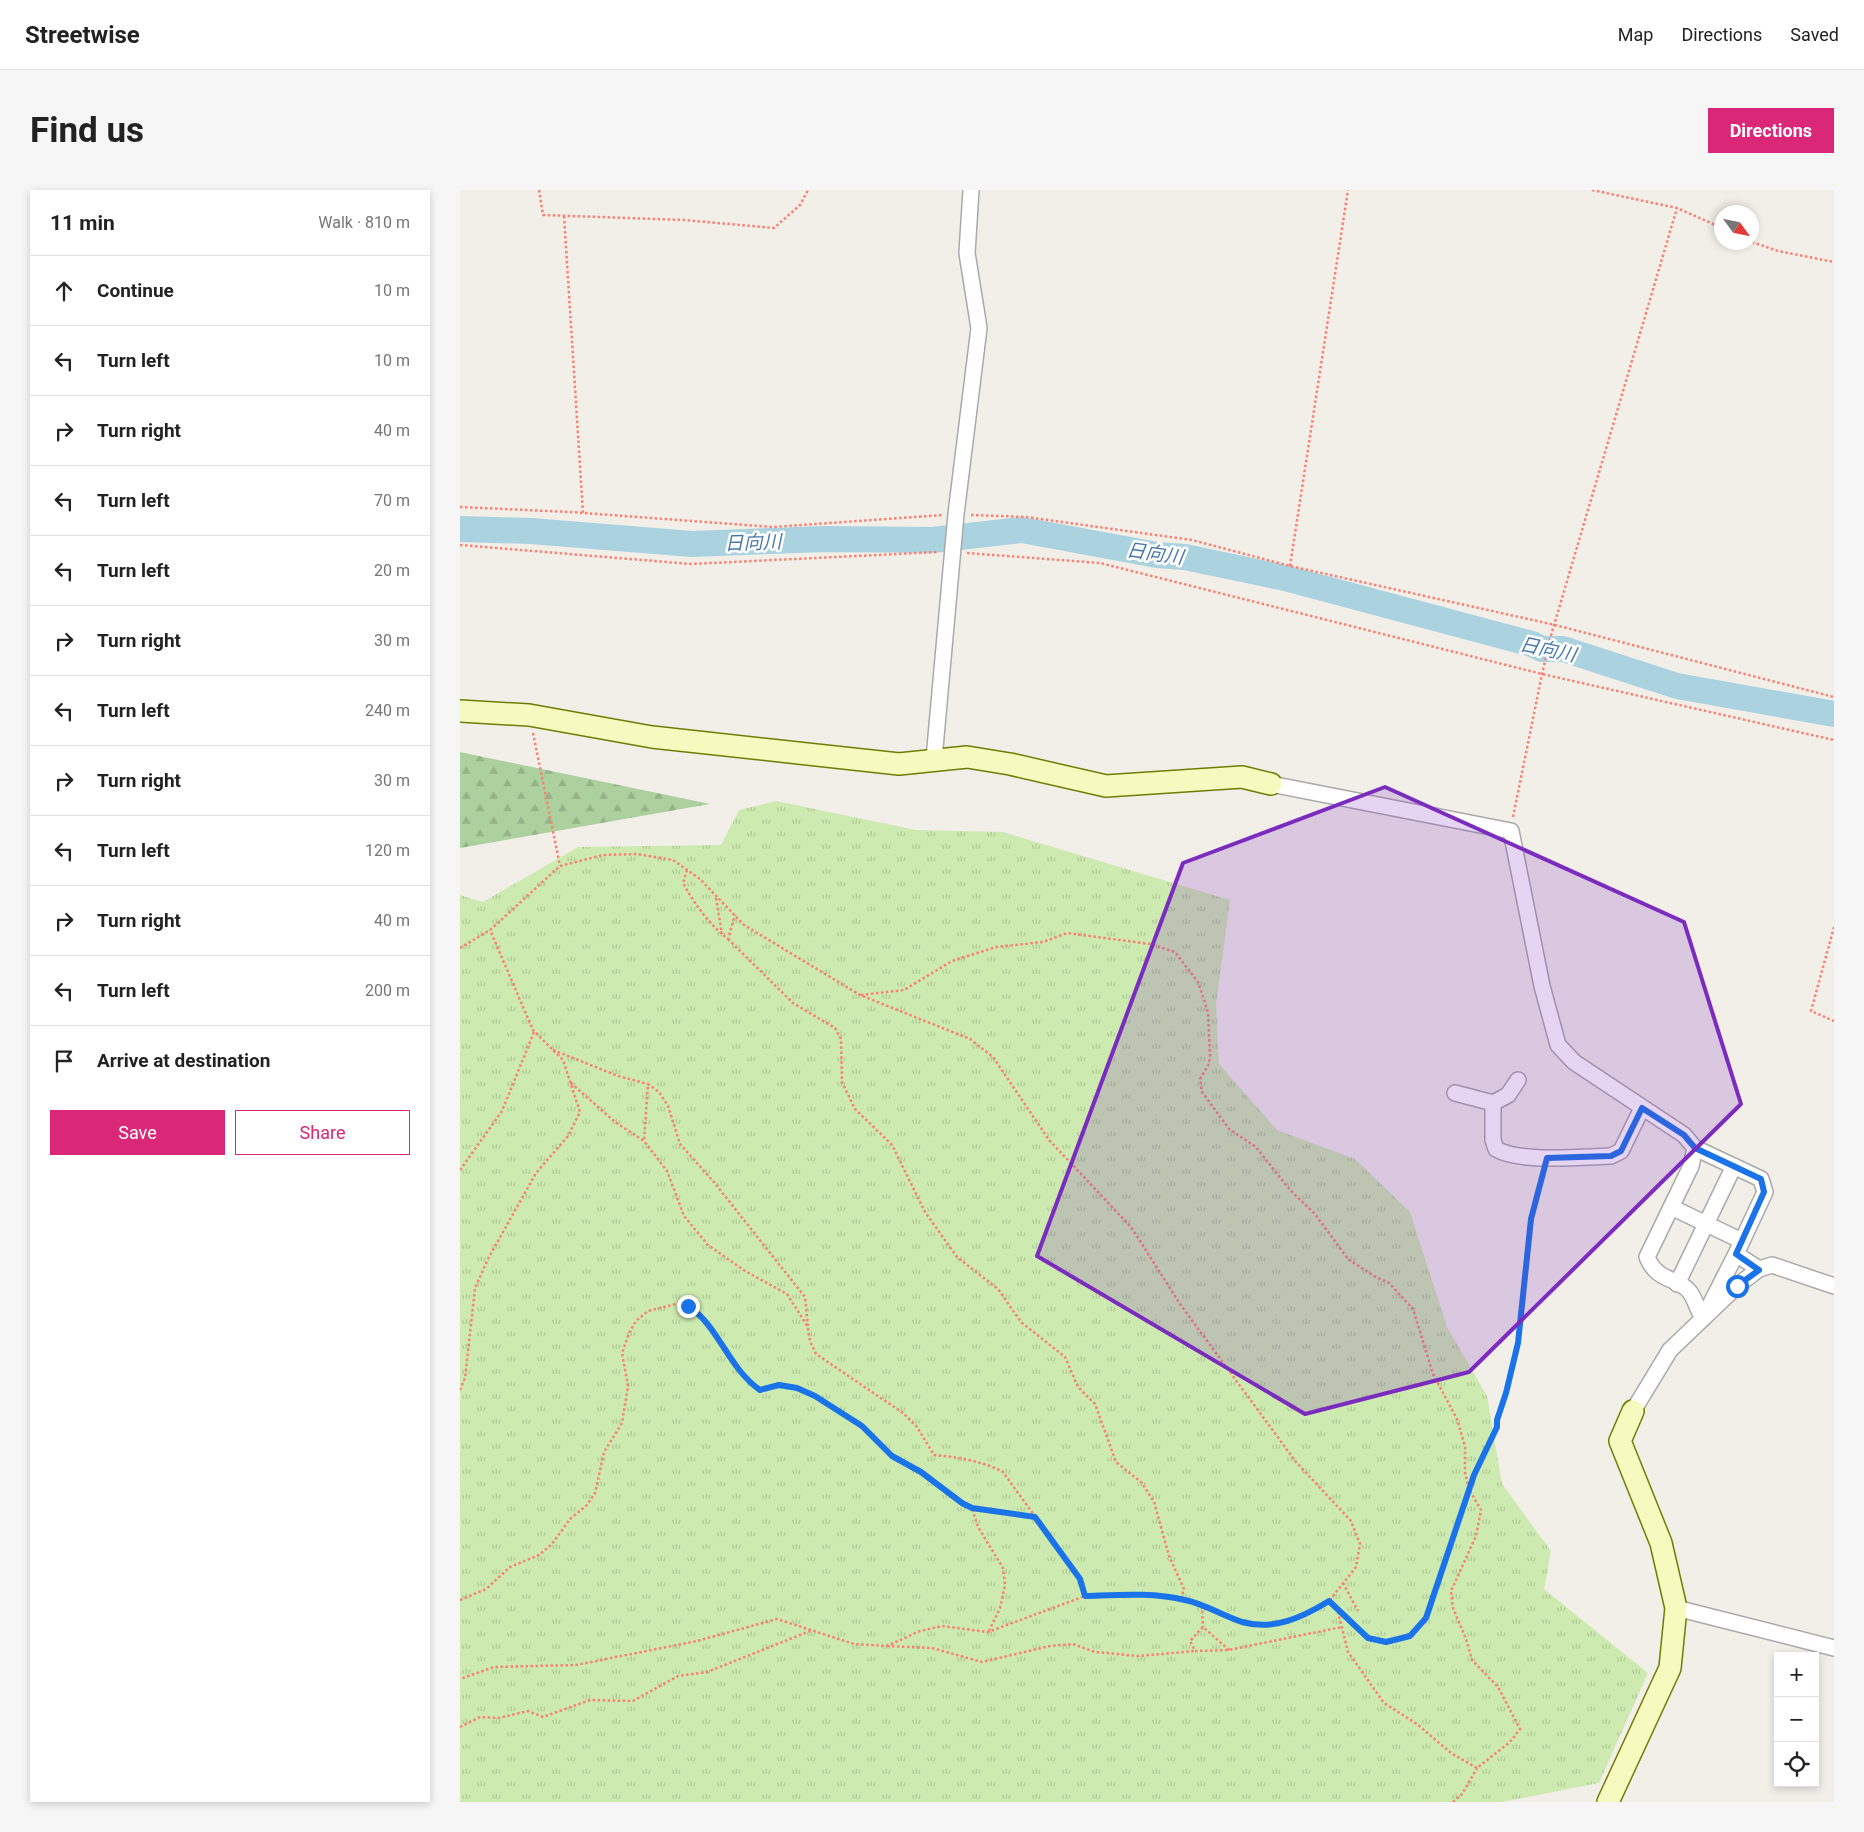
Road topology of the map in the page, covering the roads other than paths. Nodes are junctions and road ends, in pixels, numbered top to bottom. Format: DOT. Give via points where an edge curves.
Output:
graph roads {
  1 [pos="971,190"];
  2 [pos="460,711"];
  3 [pos="934,759"];
  4 [pos="1271,784"];
  5 [pos="1518,1080"];
  6 [pos="1455,1093"];
  7 [pos="1493,1103"];
  8 [pos="1642,1108"];
  9 [pos="1695,1148"];
  10 [pos="1734,1166"];
  11 [pos="1671,1207"];
  12 [pos="1706,1225"];
  13 [pos="1739,1248"];
  14 [pos="1759,1270"];
  15 [pos="1677,1284"];
  16 [pos="1834,1286"];
  17 [pos="1703,1319"];
  18 [pos="1634,1411"];
  19 [pos="1676,1608"];
  20 [pos="1834,1648"];
  21 [pos="1608,1802"];
  1 -- 3 [label="street" via="967,253 979,328 956,514"];
  2 -- 3 [label="street" via="529,715 652,737 898,764"];
  3 -- 4 [label="street" via="967,757 1106,786 1242,777"];
  4 -- 8 [label="street" via="1510,831 1542,986 1558,1045 1574,1062"];
  5 -- 7 [label="street" via="1508,1095"];
  6 -- 7 [label="street"];
  7 -- 8 [label="street" via="1496,1149 1503,1153 1547,1158 1611,1156 1621,1151"];
  8 -- 9 [label="street" via="1684,1135"];
  9 -- 10 [label="street"];
  9 -- 11 [label="street" via="1691,1166"];
  10 -- 12 [label="street"];
  10 -- 13 [label="street" via="1761,1179 1764,1192"];
  11 -- 12 [label="street"];
  11 -- 15 [label="street" via="1647,1257 1650,1266"];
  12 -- 13 [label="street"];
  12 -- 15 [label="street"];
  13 -- 14 [label="street"];
  13 -- 17 [label="street"];
  14 -- 16 [label="street" via="1772,1265"];
  14 -- 17 [label="street"];
  15 -- 17 [label="street" via="1688,1290"];
  17 -- 18 [label="street" via="1670,1350"];
  18 -- 19 [label="street" via="1620,1441 1661,1543"];
  19 -- 20 [label="street"];
  19 -- 21 [label="street" via="1670,1668"];
}
